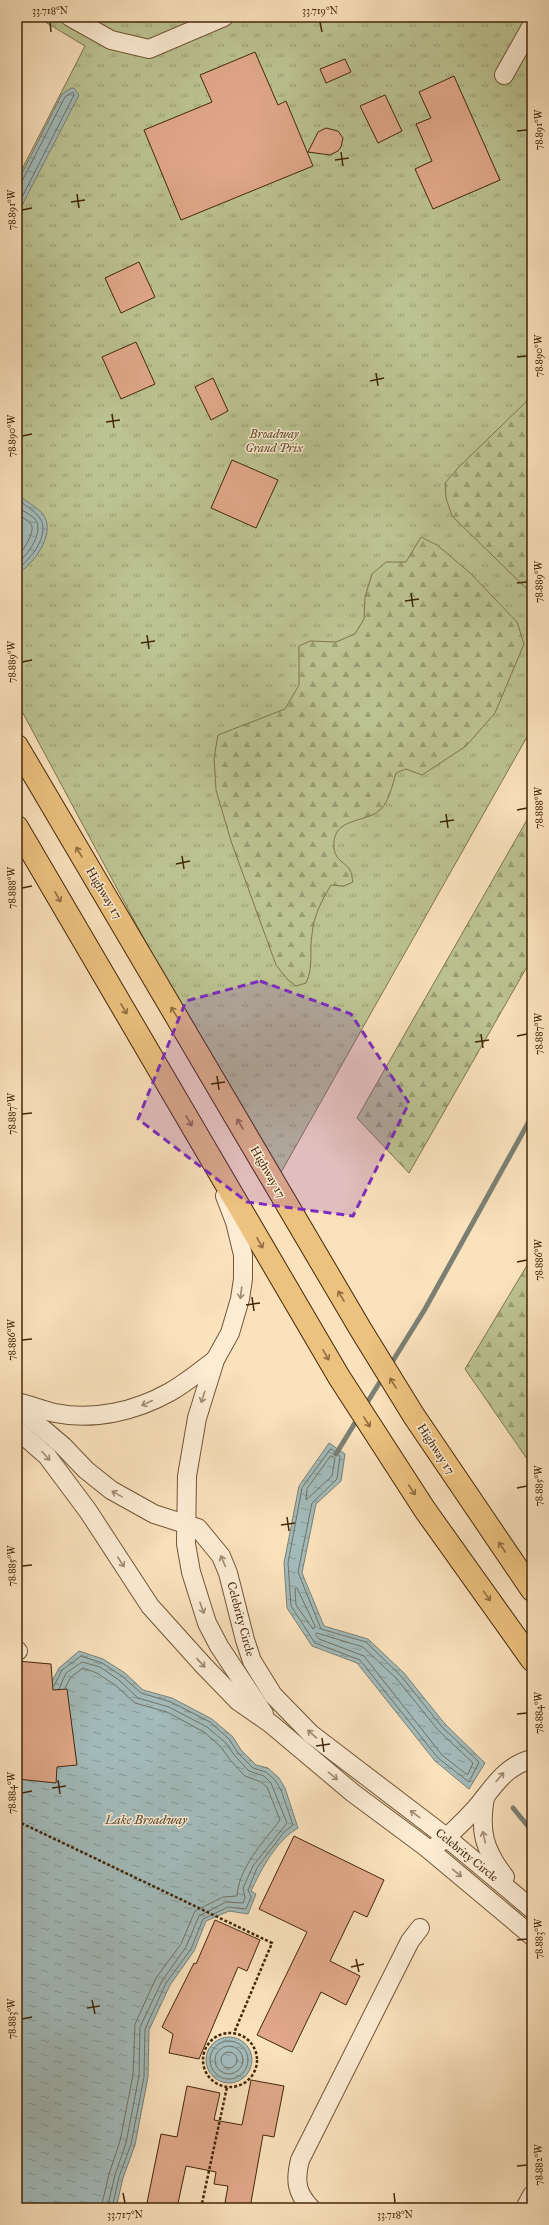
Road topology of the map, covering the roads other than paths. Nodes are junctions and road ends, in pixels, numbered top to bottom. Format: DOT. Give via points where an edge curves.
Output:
graph roads {
  1 [pos="70,17"];
  2 [pos="224,17"];
  3 [pos="532,25"];
  4 [pos="504,75"];
  5 [pos="17,746"];
  6 [pos="17,827"];
  7 [pos="212,1161"];
  8 [pos="215,1360"];
  9 [pos="17,1402"];
  10 [pos="17,1407"];
  11 [pos="17,1430"];
  12 [pos="187,1524"];
  13 [pos="532,1590"];
  14 [pos="532,1660"];
  15 [pos="271,1724"];
  16 [pos="532,1758"];
  17 [pos="485,1796"];
  18 [pos="446,1838"];
  19 [pos="427,1848"];
  20 [pos="529,1906"];
  21 [pos="420,1928"];
  22 [pos="532,1936"];
  23 [pos="532,2194"];
  24 [pos="311,2208"];
  25 [pos="525,2208"];
  1 -- 2 [label="street" via="111,40 149,49"];
  3 -- 4 [label="street"];
  13 -- 5 [label="highway, Highway 17, one-way" via="414,1416 361,1330"];
  6 -- 7 [label="highway, one-way"];
  7 -- 8 [label="street, one-way" via="235,1222 242,1255 240,1299 230,1333"];
  7 -- 14 [label="highway, one-way" via="339,1377 390,1458"];
  8 -- 9 [label="street, one-way" via="170,1392 139,1407 106,1415 55,1413"];
  8 -- 12 [label="street, one-way" via="195,1425 187,1476"];
  12 -- 10 [label="street, Celebrity Circle, one-way" via="154,1514 111,1490"];
  11 -- 15 [label="street, Celebrity Circle, one-way" via="47,1456 88,1511 150,1606 238,1701"];
  12 -- 15 [label="street, one-way" via="186,1544 191,1572 207,1623 219,1646"];
  18 -- 12 [label="street, Celebrity Circle, one-way" via="311,1734 272,1695 252,1661 221,1556 198,1528"];
  15 -- 19 [label="street, Celebrity Circle, one-way" via="353,1793"];
  17 -- 16 [label="street, one-way" via="504,1773"];
  17 -- 18 [label="street"];
  20 -- 17 [label="street, one-way" via="494,1864 488,1852 482,1817"];
  18 -- 19 [label="street" via="438,1845"];
  18 -- 20 [label="street, Celebrity Circle"];
  19 -- 22 [label="street, Celebrity Circle, one-way"];
  21 -- 24 [label="street" via="410,1940 300,2160 296,2182 298,2193"];
  23 -- 25 [label="street"];
}
